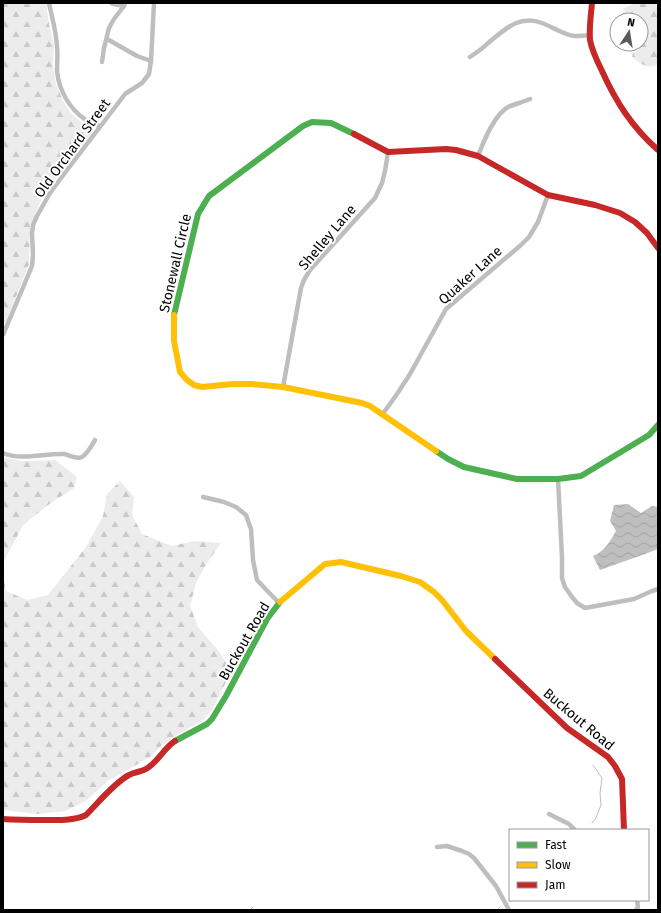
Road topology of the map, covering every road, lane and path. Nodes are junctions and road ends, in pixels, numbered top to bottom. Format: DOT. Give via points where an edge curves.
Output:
graph roads {
  1 [pos="49,3"];
  2 [pos="111,3"];
  3 [pos="154,3"];
  4 [pos="592,3"];
  5 [pos="125,4"];
  6 [pos="590,35"];
  7 [pos="107,39"];
  8 [pos="470,57"];
  9 [pos="151,61"];
  10 [pos="102,62"];
  11 [pos="530,99"];
  12 [pos="100,126"];
  13 [pos="658,150"];
  14 [pos="388,152"];
  15 [pos="478,156"];
  16 [pos="548,195"];
  17 [pos="658,248"];
  18 [pos="3,335"];
  19 [pos="283,387"];
  20 [pos="382,415"];
  21 [pos="658,425"];
  22 [pos="95,440"];
  23 [pos="3,453"];
  24 [pos="558,478"];
  25 [pos="203,497"];
  26 [pos="658,589"];
  27 [pos="279,603"];
  28 [pos="549,814"];
  29 [pos="3,819"];
  30 [pos="574,829"];
  31 [pos="624,829"];
  32 [pos="437,847"];
  33 [pos="509,910"];
  1 -- 12 [label="street" via="57,45 58,78 62,90 69,105 78,114 86,121"];
  2 -- 5 [label="street"];
  3 -- 9 [label="street, Old Orchard Street"];
  4 -- 6 [label="street"];
  5 -- 7 [label="street" via="109,28"];
  6 -- 8 [label="street" via="574,36 534,20 523,20 503,31"];
  6 -- 13 [label="street" via="593,53 621,109 648,142"];
  7 -- 9 [label="street"];
  7 -- 10 [label="street"];
  9 -- 12 [label="street, Old Orchard Street" via="149,74 142,83 125,94"];
  11 -- 15 [label="street" via="507,108 498,116"];
  12 -- 18 [label="street, Old Orchard Street" via="66,170 37,216 32,233 32,266"];
  14 -- 15 [label="street" via="446,149"];
  14 -- 19 [label="street, Shelley Lane" via="384,177 375,198 310,270 304,280"];
  14 -- 19 [label="street, Stonewall Circle" via="336,125 312,122 303,126 209,196 198,214 174,315 174,341 180,372 194,385 202,387 233,384"];
  15 -- 16 [label="street"];
  16 -- 17 [label="street" via="620,213 647,233"];
  16 -- 20 [label="street, Quaker Lane" via="538,222 529,237 446,309 410,374"];
  19 -- 20 [label="street, Stonewall Circle" via="362,403"];
  20 -- 24 [label="street, Stonewall Circle" via="464,467 517,479"];
  21 -- 24 [label="street, Stonewall Circle" via="650,435 580,476"];
  22 -- 23 [label="street" via="86,454 77,458 65,454 13,456"];
  24 -- 26 [label="street" via="562,578 565,587 577,603 585,608 592,607 634,599"];
  25 -- 27 [label="street" via="236,507 246,515 251,529 257,580"];
  27 -- 29 [label="street, Buckout Road" via="267,619 226,696 207,724 169,745 146,769 130,774 120,781 82,817 65,820"];
  27 -- 31 [label="street, Buckout Road" via="325,564 341,562 424,584 442,600 466,630 567,728 608,757 622,779"];
  28 -- 30 [label="street"];
  32 -- 33 [label="street" via="446,846 474,858 496,886"];
}
